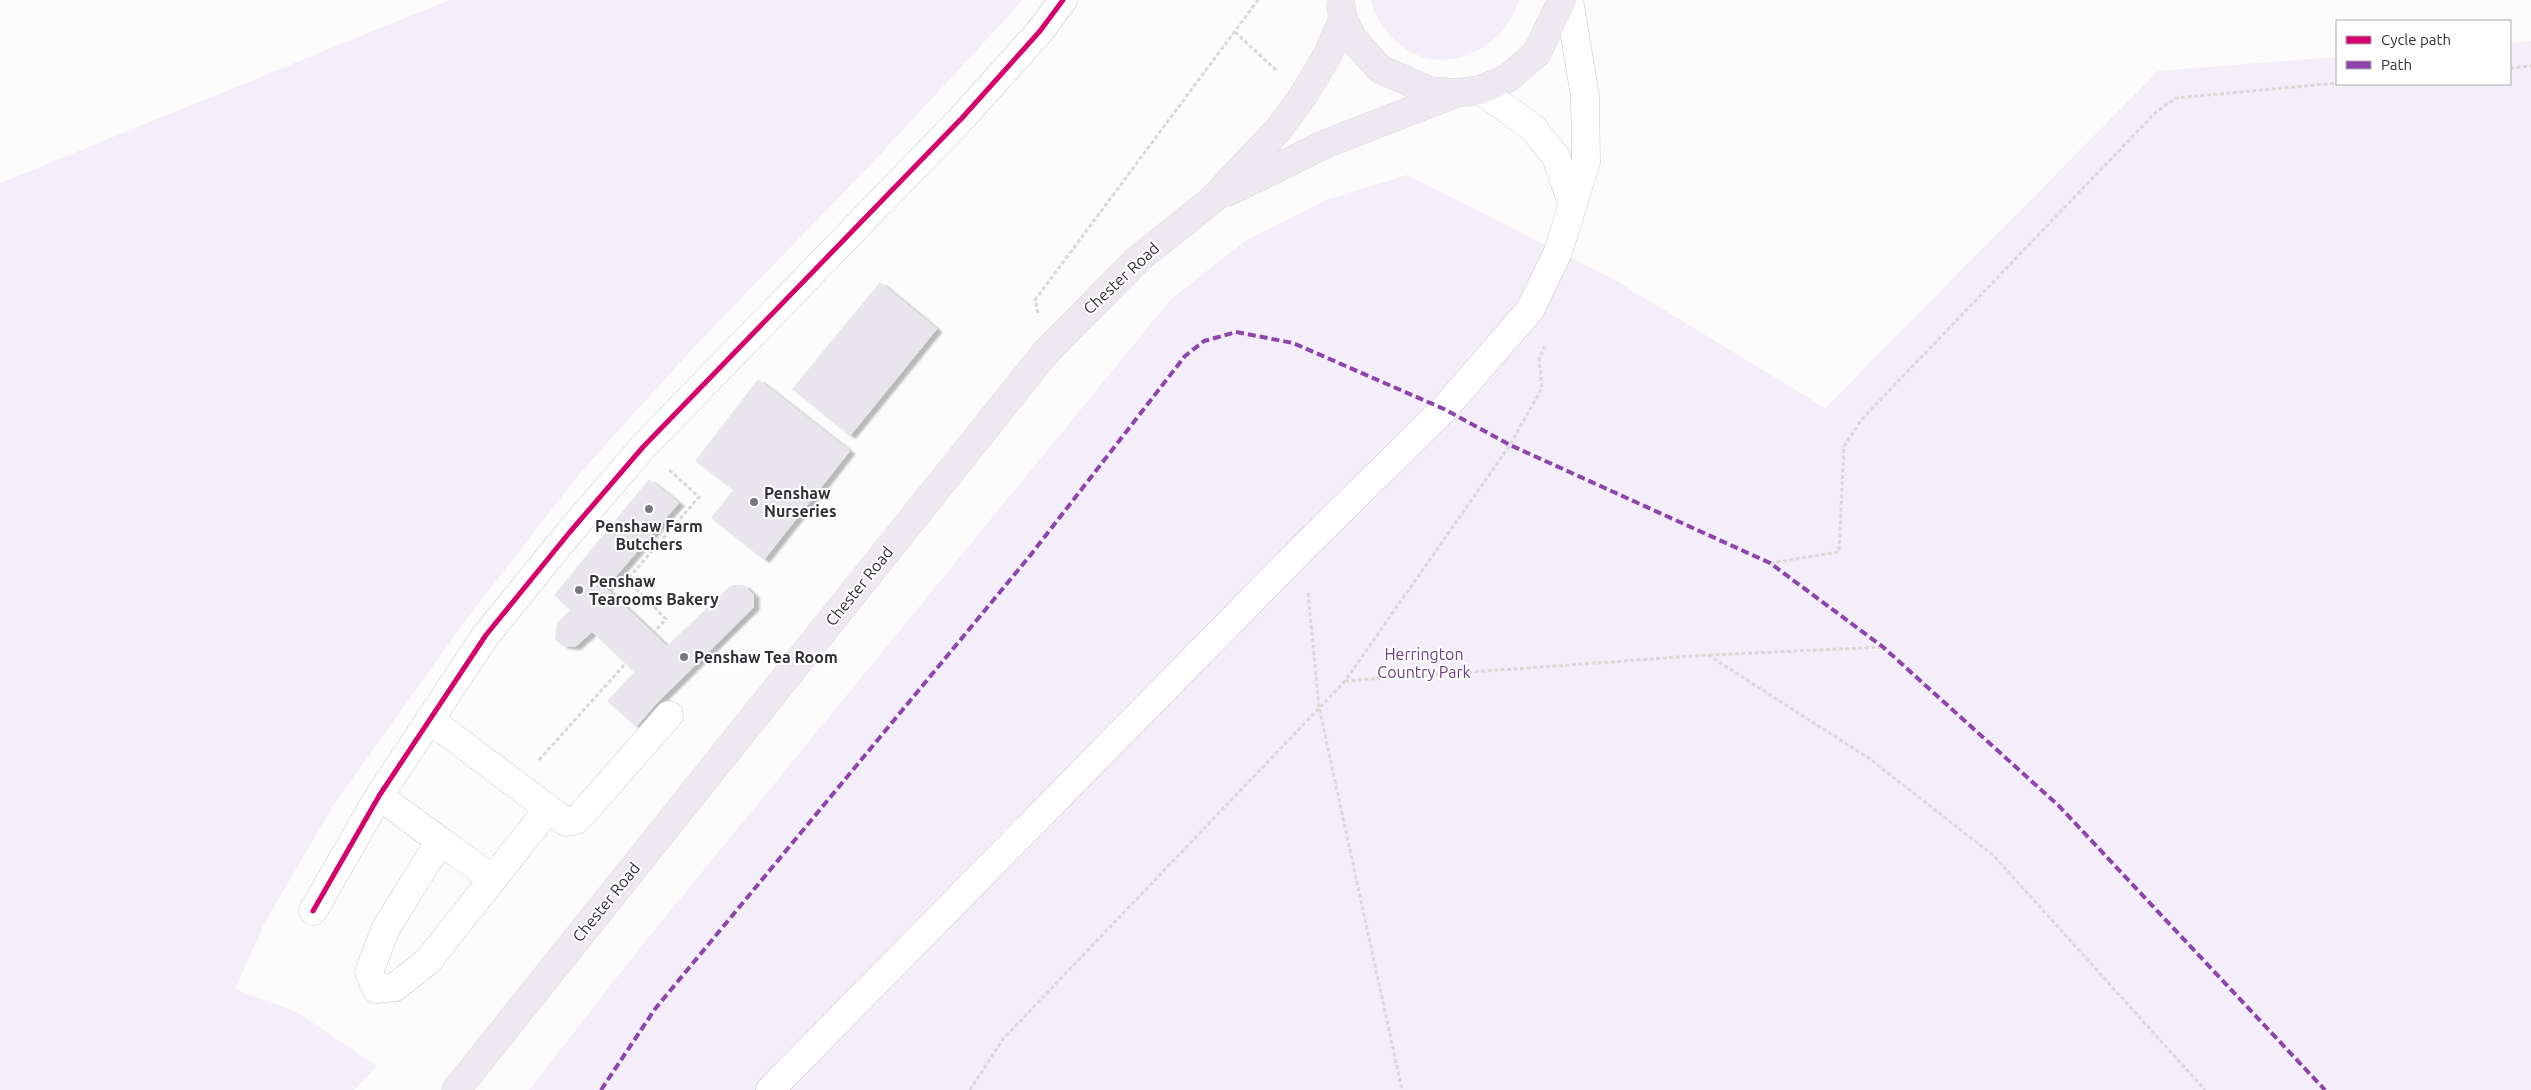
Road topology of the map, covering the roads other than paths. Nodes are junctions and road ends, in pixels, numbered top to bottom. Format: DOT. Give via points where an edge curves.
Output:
graph roads {
  1 [pos="1063,0"];
  2 [pos="1562,0"];
  3 [pos="1569,0"];
  4 [pos="1341,9"];
  5 [pos="1468,91"];
  6 [pos="1212,200"];
  7 [pos="1572,203"];
  8 [pos="669,715"];
  9 [pos="429,719"];
  10 [pos="379,796"];
  11 [pos="548,809"];
  12 [pos="440,841"];
  13 [pos="493,879"];
  14 [pos="313,911"];
  15 [pos="456,1090"];
  16 [pos="770,1090"];
  1 -- 9 [label="street" via="1040,31 962,118 643,447 486,635"];
  2 -- 5 [label="main road, Chester Road" via="1537,53 1508,78"];
  3 -- 7 [label="street" via="1585,96 1586,162"];
  4 -- 5 [label="main road" via="1353,39 1380,70 1430,91"];
  4 -- 6 [label="main road, Chester Road" via="1328,54 1303,96 1278,130"];
  5 -- 6 [label="main road, Chester Road" via="1325,144"];
  5 -- 7 [label="street" via="1533,128 1556,156"];
  6 -- 15 [label="main road, Chester Road" via="1138,259 1046,352"];
  7 -- 16 [label="street" via="1558,252 1530,310 1444,409"];
  8 -- 11 [label="street" via="577,820 566,822"];
  9 -- 10 [label="street"];
  9 -- 11 [label="street"];
  10 -- 12 [label="street"];
  10 -- 14 [label="street"];
  11 -- 13 [label="street"];
  12 -- 13 [label="street"];
  12 -- 13 [label="street" via="386,928 369,972 376,989 395,987 428,961"];
}
